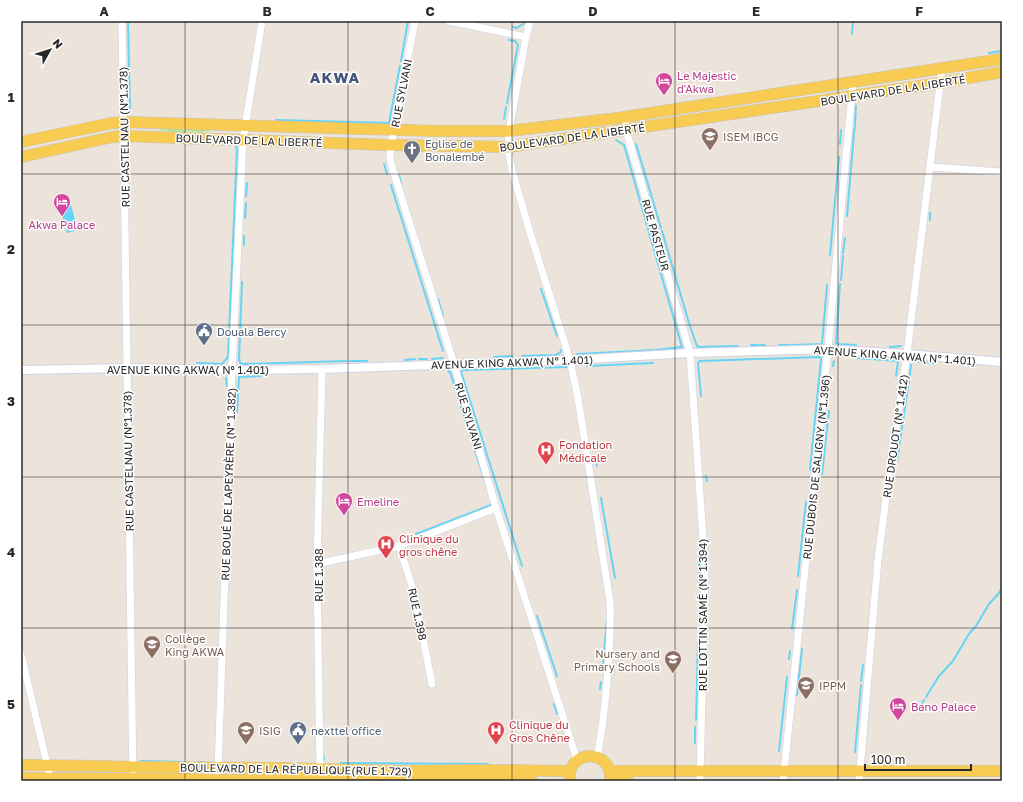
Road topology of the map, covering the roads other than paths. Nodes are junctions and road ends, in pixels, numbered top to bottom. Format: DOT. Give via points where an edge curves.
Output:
graph roads {
  1 [pos="122,21"];
  2 [pos="262,21"];
  3 [pos="415,21"];
  4 [pos="449,21"];
  5 [pos="530,21"];
  6 [pos="526,37"];
  7 [pos="1002,59"];
  8 [pos="942,68"];
  9 [pos="1002,72"];
  10 [pos="853,82"];
  11 [pos="940,83"];
  12 [pos="852,97"];
  13 [pos="625,117"];
  14 [pos="124,122"];
  15 [pos="245,126"];
  16 [pos="394,129"];
  17 [pos="626,130"];
  18 [pos="509,131"];
  19 [pos="123,136"];
  20 [pos="243,140"];
  21 [pos="21,142"];
  22 [pos="390,146"];
  23 [pos="508,147"];
  24 [pos="21,157"];
  25 [pos="931,167"];
  26 [pos="1002,172"];
  27 [pos="828,350"];
  28 [pos="690,353"];
  29 [pos="907,354"];
  30 [pos="570,360"];
  31 [pos="1002,362"];
  32 [pos="454,364"];
  33 [pos="127,368"];
  34 [pos="322,369"];
  35 [pos="21,370"];
  36 [pos="232,370"];
  37 [pos="496,508"];
  38 [pos="399,546"];
  39 [pos="317,564"];
  40 [pos="21,654"];
  41 [pos="432,684"];
  42 [pos="597,757"];
  43 [pos="577,760"];
  44 [pos="21,765"];
  45 [pos="48,765"];
  46 [pos="132,767"];
  47 [pos="222,767"];
  48 [pos="1002,771"];
  49 [pos="320,775"];
  50 [pos="472,776"];
  51 [pos="570,776"];
  52 [pos="700,776"];
  53 [pos="783,776"];
  54 [pos="860,776"];
  55 [pos="21,778"];
  56 [pos="610,778"];
  57 [pos="51,780"];
  58 [pos="132,780"];
  59 [pos="221,781"];
  60 [pos="532,781"];
  61 [pos="628,781"];
  1 -- 14 [label="street, RUE CASTELNAU (N°1.378)"];
  2 -- 15 [label="street, RUE BOUÉ DE LAPEYRÈRE (N° 1.382)"];
  3 -- 16 [label="street, RUE SYLVANI"];
  4 -- 6 [label="street"];
  5 -- 6 [label="street"];
  6 -- 18 [label="street"];
  7 -- 8 [label="main road, BOULEVARD DE LA LIBERTÉ"];
  8 -- 10 [label="main road, BOULEVARD DE LA LIBERTÉ"];
  8 -- 11 [label="street, RUE DROUOT (N° 1.412)"];
  9 -- 11 [label="main road, BOULEVARD DE LA LIBERTÉ"];
  10 -- 12 [label="street, RUE DUBOIS DE SALIGNY (N°1.396)"];
  10 -- 13 [label="main road, BOULEVARD DE LA LIBERTÉ"];
  11 -- 12 [label="main road, BOULEVARD DE LA LIBERTÉ"];
  11 -- 25 [label="street, RUE DROUOT (N° 1.412)"];
  12 -- 17 [label="main road, BOULEVARD DE LA LIBERTÉ"];
  12 -- 27 [label="street, RUE DUBOIS DE SALIGNY (N°1.396)"];
  13 -- 17 [label="street, RUE PASTEUR"];
  13 -- 18 [label="main road, BOULEVARD DE LA LIBERTÉ"];
  14 -- 15 [label="main road, BOULEVARD DE LA LIBERTÉ"];
  14 -- 19 [label="street, RUE CASTELNAU (N°1.378)"];
  14 -- 21 [label="main road, BOULEVARD DE LA LIBERTÉ"];
  15 -- 16 [label="main road, BOULEVARD DE LA LIBERTÉ"];
  15 -- 20 [label="street, RUE BOUÉ DE LAPEYRÈRE (N° 1.382)"];
  16 -- 18 [label="main road, BOULEVARD DE LA LIBERTÉ"];
  16 -- 22 [label="street, RUE SYLVANI"];
  17 -- 23 [label="main road, BOULEVARD DE LA LIBERTÉ"];
  17 -- 28 [label="street, RUE PASTEUR"];
  18 -- 23 [label="street"];
  19 -- 20 [label="main road, BOULEVARD DE LA LIBERTÉ"];
  19 -- 24 [label="main road, BOULEVARD DE LA LIBERTÉ"];
  19 -- 33 [label="street, RUE CASTELNAU (N°1.378)"];
  20 -- 22 [label="main road, BOULEVARD DE LA LIBERTÉ"];
  20 -- 36 [label="street, RUE BOUÉ DE LAPEYRÈRE (N° 1.382)"];
  22 -- 23 [label="main road, BOULEVARD DE LA LIBERTÉ"];
  22 -- 32 [label="street, RUE SYLVANI" via="392,167"];
  23 -- 30 [label="street" via="529,229"];
  25 -- 26 [label="street"];
  25 -- 29 [label="street, RUE DROUOT (N° 1.412)"];
  27 -- 28 [label="street, AVENUE KING AKWA( N° 1.401)"];
  27 -- 29 [label="street, AVENUE KING AKWA( N° 1.401)"];
  27 -- 53 [label="street, RUE DUBOIS DE SALIGNY (N°1.396)"];
  28 -- 30 [label="street, AVENUE KING AKWA( N° 1.401)"];
  28 -- 52 [label="street, RUE LOTTIN SAMÈ (N° 1.394)" via="704,566"];
  29 -- 31 [label="street, AVENUE KING AKWA( N° 1.401)"];
  29 -- 54 [label="street, RUE DROUOT (N° 1.412)" via="878,560"];
  30 -- 32 [label="street, AVENUE KING AKWA( N° 1.401)"];
  30 -- 42 [label="street" via="581,410 610,602 608,669"];
  32 -- 34 [label="street, AVENUE KING AKWA( N° 1.401)"];
  32 -- 37 [label="street, RUE SYLVANI"];
  33 -- 35 [label="street, AVENUE KING AKWA( N° 1.401)"];
  33 -- 36 [label="street, AVENUE KING AKWA( N° 1.401)"];
  33 -- 46 [label="street, RUE CASTELNAU (N°1.378)"];
  34 -- 36 [label="street, AVENUE KING AKWA( N° 1.401)"];
  34 -- 39 [label="street, RUE 1.388"];
  36 -- 47 [label="street, RUE BOUÉ DE LAPEYRÈRE (N° 1.382)"];
  37 -- 38 [label="street"];
  37 -- 43 [label="street, RUE SYLVANI"];
  38 -- 39 [label="street"];
  38 -- 41 [label="street, RUE 1.398" via="414,592"];
  39 -- 49 [label="street, RUE 1.388"];
  40 -- 45 [label="street"];
  42 -- 43 [label="main road" via="586,756"];
  42 -- 56 [label="main road" via="605,762"];
  43 -- 51 [label="main road"];
  44 -- 45 [label="main road, BOULEVARD DE LA RÉPUBLIQUE(RUE 1.729)"];
  45 -- 46 [label="main road, BOULEVARD DE LA RÉPUBLIQUE(RUE 1.729)"];
  45 -- 57 [label="street"];
  46 -- 47 [label="main road, BOULEVARD DE LA RÉPUBLIQUE(RUE 1.729)"];
  46 -- 58 [label="street, RUE CASTELNAU (N°1.378)"];
  47 -- 49 [label="main road, BOULEVARD DE LA RÉPUBLIQUE(RUE 1.729)"];
  47 -- 59 [label="street, RUE BOUÉ DE LAPEYRÈRE (N° 1.382)"];
  48 -- 54 [label="main road"];
  49 -- 50 [label="main road, BOULEVARD DE LA RÉPUBLIQUE(RUE 1.729)" via="401,771"];
  49 -- 59 [label="main road, BOULEVARD DE LA RÉPUBLIQUE(RUE 1.729)"];
  50 -- 51 [label="main road, BOULEVARD DE LA RÉPUBLIQUE(RUE 1.729)"];
  50 -- 60 [label="main road, BOULEVARD DE LA RÉPUBLIQUE(RUE 1.729)"];
  52 -- 53 [label="main road"];
  52 -- 56 [label="main road"];
  53 -- 54 [label="main road"];
  55 -- 57 [label="main road, BOULEVARD DE LA RÉPUBLIQUE(RUE 1.729)"];
  56 -- 61 [label="main road"];
  57 -- 58 [label="main road, BOULEVARD DE LA RÉPUBLIQUE(RUE 1.729)"];
  58 -- 59 [label="main road, BOULEVARD DE LA RÉPUBLIQUE(RUE 1.729)"];
}
